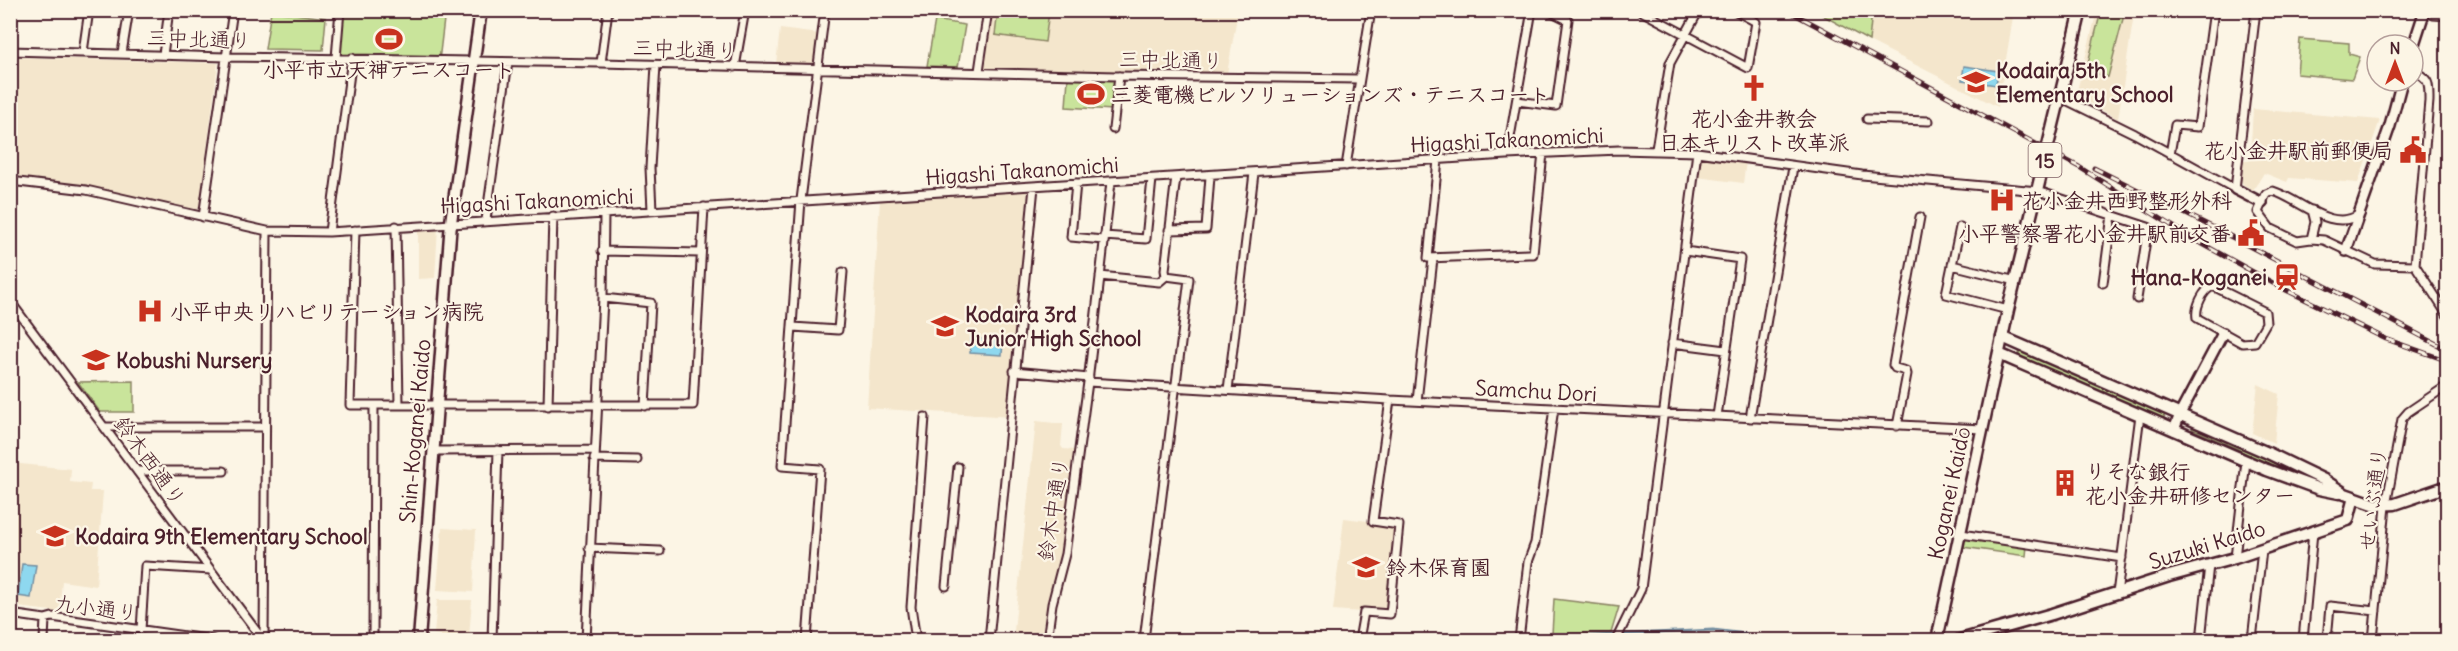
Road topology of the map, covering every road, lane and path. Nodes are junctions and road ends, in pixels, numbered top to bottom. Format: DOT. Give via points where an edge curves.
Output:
graph roads {
  1 [pos="12,10"];
  2 [pos="89,10"];
  3 [pos="129,10"];
  4 [pos="170,10"];
  5 [pos="233,10"];
  6 [pos="340,10"];
  7 [pos="481,10"];
  8 [pos="608,10"];
  9 [pos="745,10"];
  10 [pos="825,10"];
  11 [pos="988,10"];
  12 [pos="1371,10"];
  13 [pos="1532,10"];
  14 [pos="1548,10"];
  15 [pos="1639,10"];
  16 [pos="1699,10"];
  17 [pos="1734,10"];
  18 [pos="2081,10"];
  19 [pos="2214,10"];
  20 [pos="2256,10"];
  21 [pos="2429,13"];
  22 [pos="2448,16"];
  23 [pos="10,28"];
  24 [pos="2420,33"];
  25 [pos="1686,36"];
  26 [pos="10,51"];
  27 [pos="83,52"];
  28 [pos="122,54"];
  29 [pos="163,55"];
  30 [pos="225,57"];
  31 [pos="336,58"];
  32 [pos="352,58"];
  33 [pos="474,61"];
  34 [pos="508,62"];
  35 [pos="601,63"];
  36 [pos="656,65"];
  37 [pos="735,67"];
  38 [pos="817,69"];
  39 [pos="979,71"];
  40 [pos="1119,76"];
  41 [pos="2425,76"];
  42 [pos="1359,79"];
  43 [pos="2399,93"];
  44 [pos="2060,97"];
  45 [pos="1517,101"];
  46 [pos="1867,119"];
  47 [pos="1929,121"];
  48 [pos="1113,129"];
  49 [pos="1656,149"];
  50 [pos="1697,152"];
  51 [pos="1543,153"];
  52 [pos="2170,154"];
  53 [pos="1507,155"];
  54 [pos="1438,160"];
  55 [pos="1346,166"];
  56 [pos="1793,167"];
  57 [pos="1254,173"];
  58 [pos="1210,176"];
  59 [pos="1176,177"];
  60 [pos="1152,179"];
  61 [pos="10,182"];
  62 [pos="1111,182"];
  63 [pos="1076,183"];
  64 [pos="1034,187"];
  65 [pos="2235,189"];
  66 [pos="2038,191"];
  67 [pos="801,200"];
  68 [pos="2262,203"];
  69 [pos="704,207"];
  70 [pos="652,210"];
  71 [pos="2312,210"];
  72 [pos="604,213"];
  73 [pos="2360,214"];
  74 [pos="2112,215"];
  75 [pos="553,216"];
  76 [pos="203,217"];
  77 [pos="1920,217"];
  78 [pos="486,220"];
  79 [pos="452,222"];
  80 [pos="396,226"];
  81 [pos="1960,226"];
  82 [pos="356,230"];
  83 [pos="1169,230"];
  84 [pos="267,231"];
  85 [pos="329,232"];
  86 [pos="1104,238"];
  87 [pos="2311,239"];
  88 [pos="602,250"];
  89 [pos="1685,251"];
  90 [pos="2346,251"];
  91 [pos="701,253"];
  92 [pos="1433,259"];
  93 [pos="1952,265"];
  94 [pos="2415,265"];
  95 [pos="843,272"];
  96 [pos="1100,276"];
  97 [pos="1166,276"];
  98 [pos="2016,281"];
  99 [pos="2103,283"];
  100 [pos="603,297"];
  101 [pos="2137,299"];
  102 [pos="10,301"];
  103 [pos="2008,310"];
  104 [pos="2448,316"];
  105 [pos="793,327"];
  106 [pos="2223,333"];
  107 [pos="2002,337"];
  108 [pos="1672,343"];
  109 [pos="1726,350"];
  110 [pos="1999,354"];
  111 [pos="1014,371"];
  112 [pos="1089,380"];
  113 [pos="2448,385"];
  114 [pos="1175,387"];
  115 [pos="1228,390"];
  116 [pos="1390,400"];
  117 [pos="1417,401"];
  118 [pos="374,405"];
  119 [pos="399,405"];
  120 [pos="437,405"];
  121 [pos="548,406"];
  122 [pos="597,406"];
  123 [pos="645,406"];
  124 [pos="1554,408"];
  125 [pos="1663,413"];
  126 [pos="2180,414"];
  127 [pos="2140,415"];
  128 [pos="1717,416"];
  129 [pos="925,417"];
  130 [pos="1750,418"];
  131 [pos="1897,426"];
  132 [pos="105,427"];
  133 [pos="265,427"];
  134 [pos="1983,429"];
  135 [pos="2174,430"];
  136 [pos="498,450"];
  137 [pos="594,450"];
  138 [pos="434,451"];
  139 [pos="594,459"];
  140 [pos="637,460"];
  141 [pos="2246,461"];
  142 [pos="958,466"];
  143 [pos="137,471"];
  144 [pos="224,471"];
  145 [pos="2448,486"];
  146 [pos="2350,496"];
  147 [pos="2386,506"];
  148 [pos="2313,532"];
  149 [pos="1960,534"];
  150 [pos="589,548"];
  151 [pos="2262,550"];
  152 [pos="660,551"];
  153 [pos="2122,558"];
  154 [pos="2235,558"];
  155 [pos="2209,564"];
  156 [pos="211,570"];
  157 [pos="946,586"];
  158 [pos="2117,594"];
  159 [pos="2376,612"];
  160 [pos="10,614"];
  161 [pos="45,619"];
  162 [pos="141,630"];
  163 [pos="44,640"];
  164 [pos="213,640"];
  165 [pos="263,640"];
  166 [pos="373,640"];
  167 [pos="419,640"];
  168 [pos="492,640"];
  169 [pos="586,640"];
  170 [pos="807,640"];
  171 [pos="916,640"];
  172 [pos="989,640"];
  173 [pos="1047,640"];
  174 [pos="1144,640"];
  175 [pos="1359,640"];
  176 [pos="1519,640"];
  177 [pos="1616,640"];
  178 [pos="1937,640"];
  179 [pos="1960,640"];
  180 [pos="2201,640"];
  181 [pos="2252,640"];
  182 [pos="2303,640"];
  183 [pos="2326,640"];
  184 [pos="2373,640"];
  1 -- 23 [label="street"];
  2 -- 27 [label="street"];
  3 -- 28 [label="street"];
  4 -- 29 [label="street"];
  5 -- 30 [label="street"];
  6 -- 31 [label="street"];
  7 -- 33 [label="main road, Shin-Koganei Kaido"];
  8 -- 35 [label="street"];
  9 -- 37 [label="street"];
  10 -- 38 [label="street"];
  11 -- 39 [label="street"];
  12 -- 42 [label="street"];
  13 -- 45 [label="street"];
  14 -- 45 [label="street" via="1568,20 1556,106"];
  15 -- 25 [label="street"];
  16 -- 25 [label="street"];
  17 -- 25 [label="street" via="1756,22 1748,68"];
  18 -- 44 [label="main road, 15"];
  19 -- 52 [label="street" via="2198,127 2175,125"];
  20 -- 65 [label="street"];
  21 -- 22 [label="street"];
  21 -- 24 [label="street"];
  25 -- 49 [label="street" via="1670,63"];
  26 -- 27 [label="street, 三中北通り"];
  27 -- 28 [label="street, 三中北通り"];
  28 -- 29 [label="street, 三中北通り"];
  29 -- 30 [label="street, 三中北通り"];
  30 -- 31 [label="street, 三中北通り"];
  30 -- 76 [label="street"];
  31 -- 32 [label="street, 三中北通り"];
  32 -- 33 [label="street, 三中北通り"];
  32 -- 85 [label="street"];
  33 -- 34 [label="street, 三中北通り"];
  33 -- 79 [label="main road, Shin-Koganei Kaido"];
  34 -- 35 [label="street, 三中北通り"];
  34 -- 78 [label="street"];
  35 -- 36 [label="street, 三中北通り"];
  36 -- 37 [label="street, 三中北通り"];
  36 -- 70 [label="street" via="650,168"];
  37 -- 38 [label="street, 三中北通り"];
  38 -- 39 [label="street, 三中北通り"];
  38 -- 67 [label="street"];
  39 -- 40 [label="street, 三中北通り"];
  40 -- 42 [label="street, 三中北通り"];
  40 -- 48 [label="street"];
  41 -- 94 [label="street" via="2429,82 2429,101"];
  42 -- 55 [label="street"];
  43 -- 73 [label="street"];
  44 -- 52 [label="street"];
  44 -- 66 [label="main road, 15"];
  45 -- 53 [label="street"];
  46 -- 47 [label="street"];
  49 -- 50 [label="street, Higashi Takanomichi"];
  49 -- 51 [label="street, Higashi Takanomichi"];
  50 -- 56 [label="street, Higashi Takanomichi"];
  50 -- 89 [label="street"];
  51 -- 53 [label="street, Higashi Takanomichi"];
  51 -- 92 [label="street" via="1533,254"];
  52 -- 65 [label="street"];
  53 -- 54 [label="street, Higashi Takanomichi"];
  54 -- 55 [label="street, Higashi Takanomichi"];
  54 -- 92 [label="street" via="1428,258"];
  55 -- 57 [label="street, Higashi Takanomichi"];
  56 -- 66 [label="street, Higashi Takanomichi"];
  56 -- 130 [label="street"];
  57 -- 58 [label="street, Higashi Takanomichi"];
  57 -- 115 [label="street"];
  58 -- 59 [label="street, Higashi Takanomichi"];
  58 -- 83 [label="street" via="1206,229"];
  59 -- 60 [label="street, Higashi Takanomichi"];
  59 -- 83 [label="street"];
  60 -- 62 [label="street, Higashi Takanomichi"];
  60 -- 86 [label="street" via="1146,239"];
  61 -- 76 [label="street, Higashi Takanomichi" via="86,190"];
  62 -- 63 [label="street, Higashi Takanomichi"];
  62 -- 86 [label="street, 鈴木中通り"];
  63 -- 64 [label="street, Higashi Takanomichi"];
  63 -- 86 [label="street" via="1071,237"];
  64 -- 67 [label="street, Higashi Takanomichi"];
  64 -- 111 [label="street"];
  65 -- 68 [label="street"];
  66 -- 74 [label="street, Higashi Takanomichi"];
  66 -- 98 [label="main road, 15"];
  67 -- 69 [label="street, Higashi Takanomichi"];
  67 -- 105 [label="street"];
  68 -- 71 [label="street" via="2266,194 2273,191"];
  68 -- 87 [label="street" via="2258,215 2270,228 2297,242"];
  69 -- 70 [label="street, Higashi Takanomichi"];
  69 -- 91 [label="street"];
  70 -- 72 [label="street, Higashi Takanomichi"];
  71 -- 73 [label="street" via="2341,220"];
  71 -- 87 [label="street" via="2315,222"];
  72 -- 75 [label="street, Higashi Takanomichi"];
  72 -- 88 [label="street"];
  73 -- 90 [label="street"];
  74 -- 99 [label="street"];
  74 -- 101 [label="street, Higashi Takanomichi" via="2148,227"];
  75 -- 78 [label="street, Higashi Takanomichi"];
  75 -- 121 [label="street"];
  76 -- 84 [label="street, Higashi Takanomichi"];
  77 -- 131 [label="street" via="1893,365 1907,374"];
  78 -- 79 [label="street, Higashi Takanomichi"];
  79 -- 80 [label="street, Higashi Takanomichi"];
  79 -- 120 [label="main road, Shin-Koganei Kaido"];
  80 -- 82 [label="street, Higashi Takanomichi"];
  80 -- 119 [label="street"];
  81 -- 93 [label="street"];
  82 -- 85 [label="street, Higashi Takanomichi"];
  82 -- 118 [label="street" via="350,405"];
  83 -- 97 [label="street"];
  84 -- 85 [label="street, Higashi Takanomichi"];
  84 -- 133 [label="street"];
  86 -- 96 [label="street, 鈴木中通り"];
  87 -- 90 [label="street" via="2324,240"];
  88 -- 91 [label="street"];
  88 -- 100 [label="street"];
  89 -- 108 [label="street"];
  89 -- 109 [label="street" via="1740,259"];
  90 -- 94 [label="street" via="2375,264"];
  91 -- 123 [label="street" via="693,405"];
  92 -- 117 [label="street"];
  93 -- 98 [label="street"];
  93 -- 103 [label="street" via="1946,294"];
  94 -- 104 [label="street"];
  95 -- 105 [label="street" via="838,330"];
  96 -- 97 [label="street" via="1159,282"];
  96 -- 112 [label="street, 鈴木中通り"];
  97 -- 114 [label="street" via="1189,279"];
  98 -- 103 [label="main road, 15"];
  100 -- 122 [label="street"];
  100 -- 123 [label="street" via="651,303"];
  102 -- 132 [label="street, 鈴木西通り"];
  103 -- 107 [label="main road, 15"];
  105 -- 170 [label="street" via="782,466 820,470"];
  106 -- 106 [label="street" via="2196,314 2210,287 2220,288 2266,316 2266,323 2251,344"];
  106 -- 126 [label="street"];
  107 -- 110 [label="main road, 15"];
  107 -- 126 [label="main road"];
  108 -- 109 [label="street"];
  108 -- 125 [label="street"];
  109 -- 128 [label="street"];
  110 -- 127 [label="main road"];
  110 -- 134 [label="main road, Koganei Kaidō / 15"];
  111 -- 112 [label="street, Samchu Dori"];
  111 -- 172 [label="street"];
  112 -- 114 [label="street, Samchu Dori"];
  112 -- 173 [label="street, 鈴木中通り" via="1065,554"];
  113 -- 147 [label="street, せいぶ通り" via="2402,419"];
  114 -- 115 [label="street, Samchu Dori"];
  114 -- 174 [label="street"];
  115 -- 116 [label="street, Samchu Dori"];
  116 -- 117 [label="street, Samchu Dori"];
  116 -- 175 [label="street" via="1373,521 1399,525 1390,614 1364,612"];
  117 -- 124 [label="street, Samchu Dori"];
  118 -- 119 [label="street"];
  118 -- 166 [label="street"];
  119 -- 120 [label="street"];
  120 -- 121 [label="street"];
  120 -- 138 [label="main road, Shin-Koganei Kaido"];
  121 -- 122 [label="street"];
  122 -- 123 [label="street"];
  122 -- 137 [label="street"];
  124 -- 125 [label="street, Samchu Dori"];
  124 -- 176 [label="street"];
  125 -- 128 [label="street, Samchu Dori"];
  125 -- 177 [label="street" via="1641,589"];
  126 -- 135 [label="street"];
  126 -- 146 [label="main road" via="2324,480"];
  127 -- 135 [label="main road"];
  127 -- 153 [label="street"];
  128 -- 130 [label="street, Samchu Dori"];
  129 -- 171 [label="street" via="911,607"];
  130 -- 131 [label="street, Samchu Dori"];
  131 -- 134 [label="street, Samchu Dori"];
  132 -- 133 [label="street"];
  132 -- 143 [label="street, 鈴木西通り"];
  133 -- 165 [label="street"];
  134 -- 149 [label="main road, Koganei Kaidō / 15"];
  135 -- 141 [label="main road"];
  136 -- 137 [label="street"];
  136 -- 138 [label="street"];
  136 -- 168 [label="street"];
  137 -- 139 [label="street"];
  138 -- 167 [label="main road, Shin-Koganei Kaido"];
  139 -- 140 [label="street"];
  139 -- 150 [label="street"];
  141 -- 146 [label="main road" via="2319,489"];
  141 -- 154 [label="street"];
  142 -- 157 [label="street"];
  143 -- 144 [label="street"];
  143 -- 156 [label="street, 鈴木西通り"];
  145 -- 147 [label="main road"];
  146 -- 147 [label="main road"];
  146 -- 148 [label="main road, Suzuki Kaido" via="2348,520"];
  147 -- 159 [label="street, せいぶ通り"];
  148 -- 151 [label="main road, Suzuki Kaido"];
  148 -- 182 [label="street"];
  149 -- 153 [label="street"];
  149 -- 178 [label="main road, Koganei Kaidō / 15"];
  150 -- 152 [label="street"];
  150 -- 169 [label="street"];
  151 -- 154 [label="main road, Suzuki Kaido"];
  151 -- 181 [label="street"];
  153 -- 158 [label="street"];
  154 -- 155 [label="main road, Suzuki Kaido"];
  155 -- 158 [label="main road, Suzuki Kaido"];
  155 -- 180 [label="street"];
  156 -- 162 [label="street" via="145,566"];
  156 -- 165 [label="street, 鈴木西通り"];
  158 -- 179 [label="main road, Suzuki Kaido"];
  159 -- 183 [label="street" via="2330,606"];
  159 -- 184 [label="street, せいぶ通り"];
  160 -- 161 [label="street, 九小通り"];
  161 -- 162 [label="street, 九小通り"];
  161 -- 163 [label="street"];
  162 -- 164 [label="street, 九小通り"];
}
